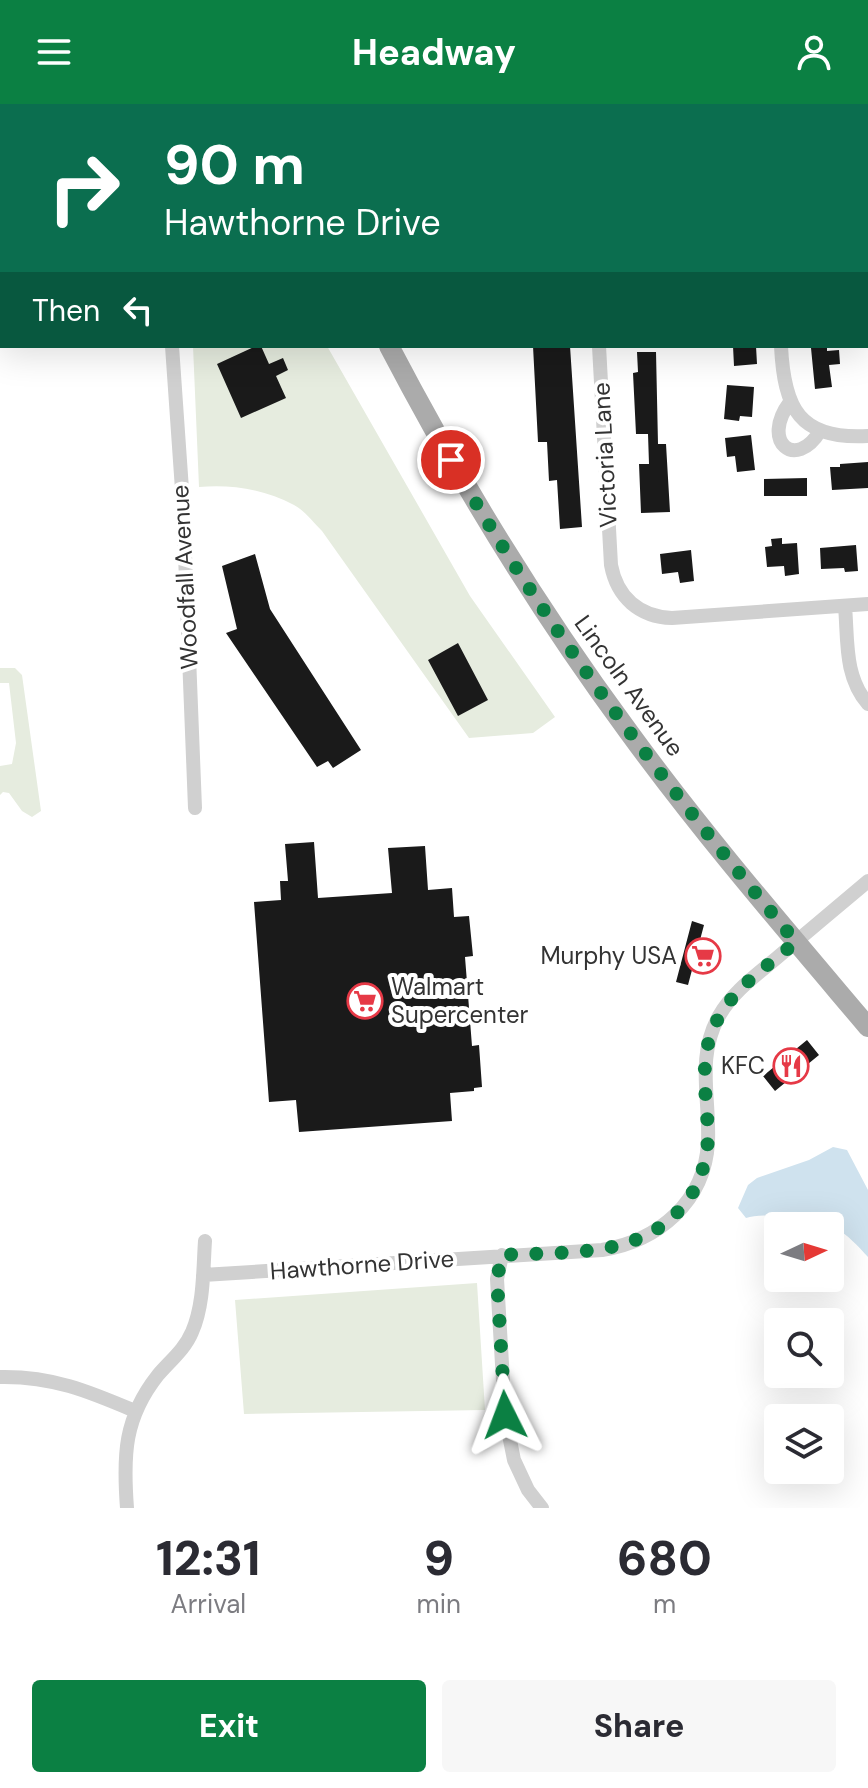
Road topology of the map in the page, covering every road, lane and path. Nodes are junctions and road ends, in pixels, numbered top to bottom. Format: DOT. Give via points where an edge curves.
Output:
graph roads {
  1 [pos="172,348"];
  2 [pos="390,348"];
  3 [pos="599,348"];
  4 [pos="781,348"];
  5 [pos="790,402"];
  6 [pos="820,431"];
  7 [pos="868,436"];
  8 [pos="868,604"];
  9 [pos="845,606"];
  10 [pos="868,704"];
  11 [pos="195,808"];
  12 [pos="868,881"];
  13 [pos="796,942"];
  14 [pos="868,1027"];
  15 [pos="205,1241"];
  16 [pos="502,1255"];
  17 [pos="203,1275"];
  18 [pos="0,1377"];
  19 [pos="135,1411"];
  20 [pos="127,1508"];
  21 [pos="542,1508"];
  1 -- 11 [label="street, Woodfall Avenue"];
  2 -- 13 [label="main road, Lincoln Avenue" via="467,488 572,653 683,804"];
  3 -- 9 [label="street, Victoria Lane" via="611,565 627,601 661,618"];
  4 -- 5 [label="street"];
  5 -- 6 [label="street"];
  5 -- 6 [label="street" via="778,422 782,445 802,450"];
  6 -- 7 [label="street"];
  8 -- 9 [label="street"];
  9 -- 10 [label="street" via="851,677"];
  12 -- 13 [label="street, Hawthorne Drive"];
  13 -- 14 [label="main road, Lincoln Avenue"];
  13 -- 16 [label="street, Hawthorne Drive" via="730,999 711,1033 704,1068 705,1161 680,1211 655,1233 620,1247"];
  15 -- 17 [label="street"];
  16 -- 17 [label="street, Hawthorne Drive"];
  16 -- 21 [label="street" via="497,1279 505,1415 514,1460"];
  17 -- 19 [label="street" via="193,1331"];
  18 -- 19 [label="street" via="59,1382"];
  19 -- 20 [label="street" via="126,1451"];
}
